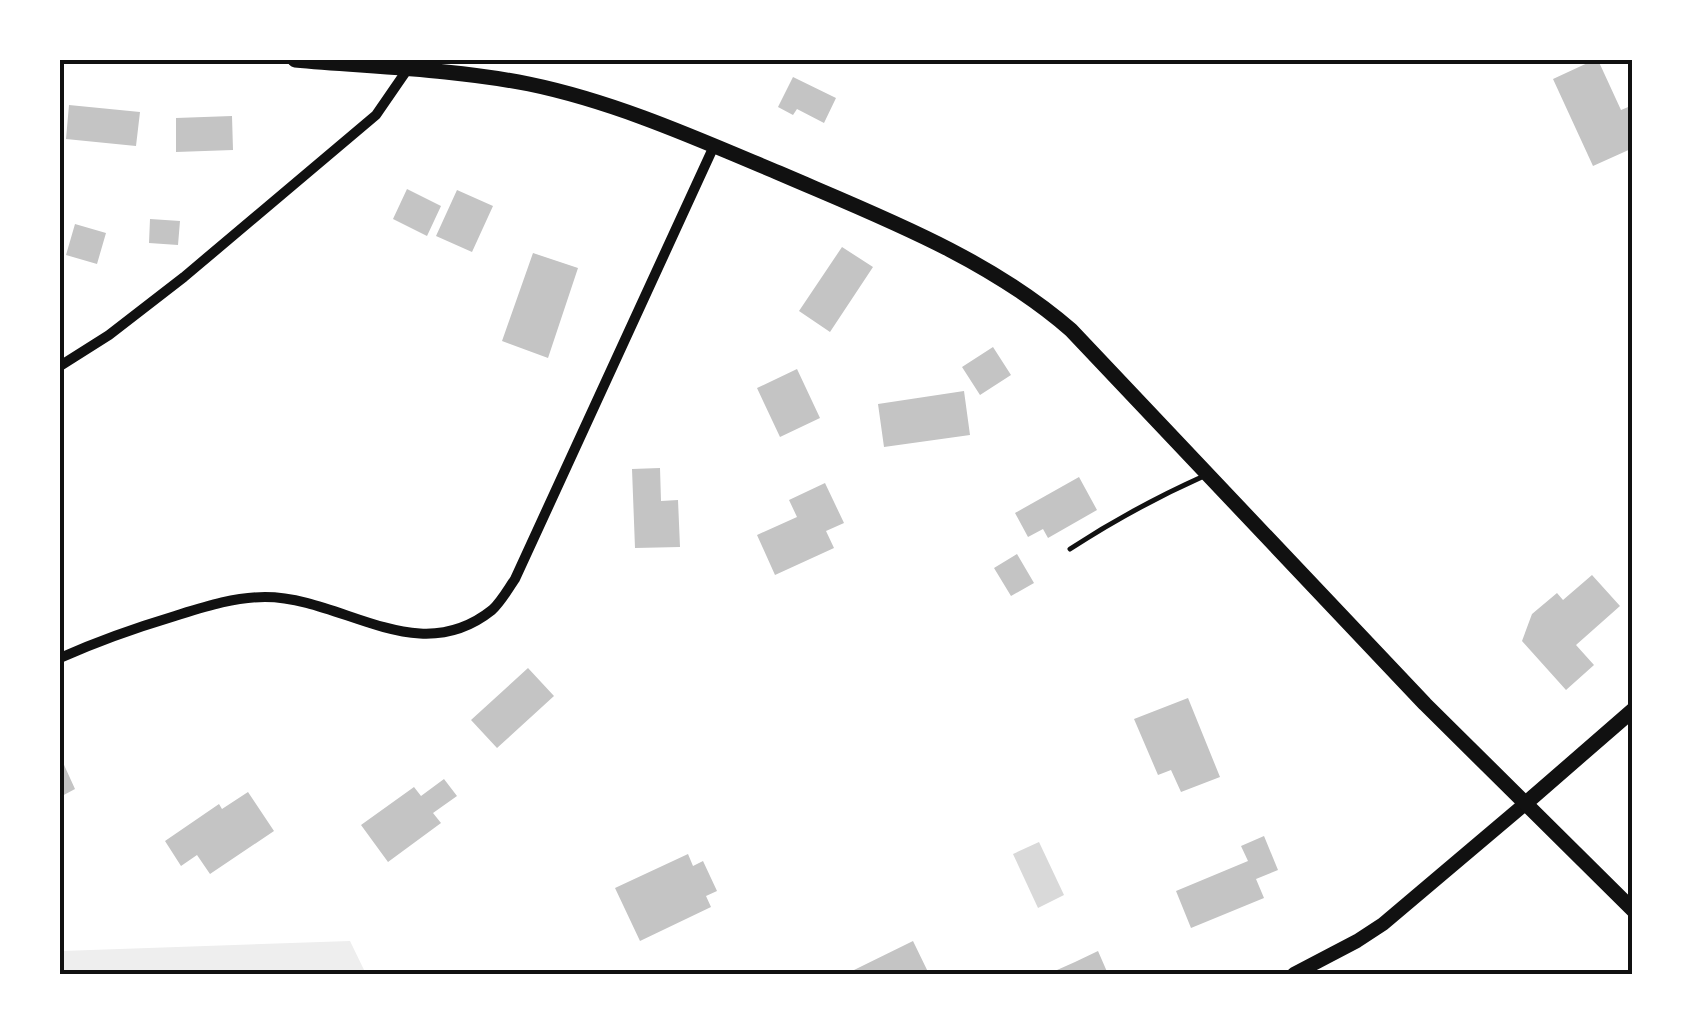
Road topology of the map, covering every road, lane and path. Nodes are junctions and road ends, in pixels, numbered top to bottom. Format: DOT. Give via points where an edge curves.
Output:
graph roads {
  1 [pos="295,60"];
  2 [pos="407,70"];
  3 [pos="714,146"];
  4 [pos="60,366"];
  5 [pos="1207,475"];
  6 [pos="1070,549"];
  7 [pos="60,658"];
  8 [pos="1633,710"];
  9 [pos="1526,803"];
  10 [pos="1633,910"];
  11 [pos="1294,974"];
  1 -- 2 [label="main road"];
  2 -- 3 [label="main road" via="570,94"];
  2 -- 4 [label="street" via="376,115 184,277"];
  3 -- 5 [label="main road" via="861,208 1024,293 1071,330"];
  3 -- 7 [label="street" via="515,579 494,608 466,626 412,634 314,604 266,597 223,602"];
  5 -- 6 [label="lane"];
  5 -- 9 [label="main road"];
  8 -- 9 [label="main road"];
  9 -- 10 [label="main road"];
  9 -- 11 [label="street" via="1383,924"];
}
